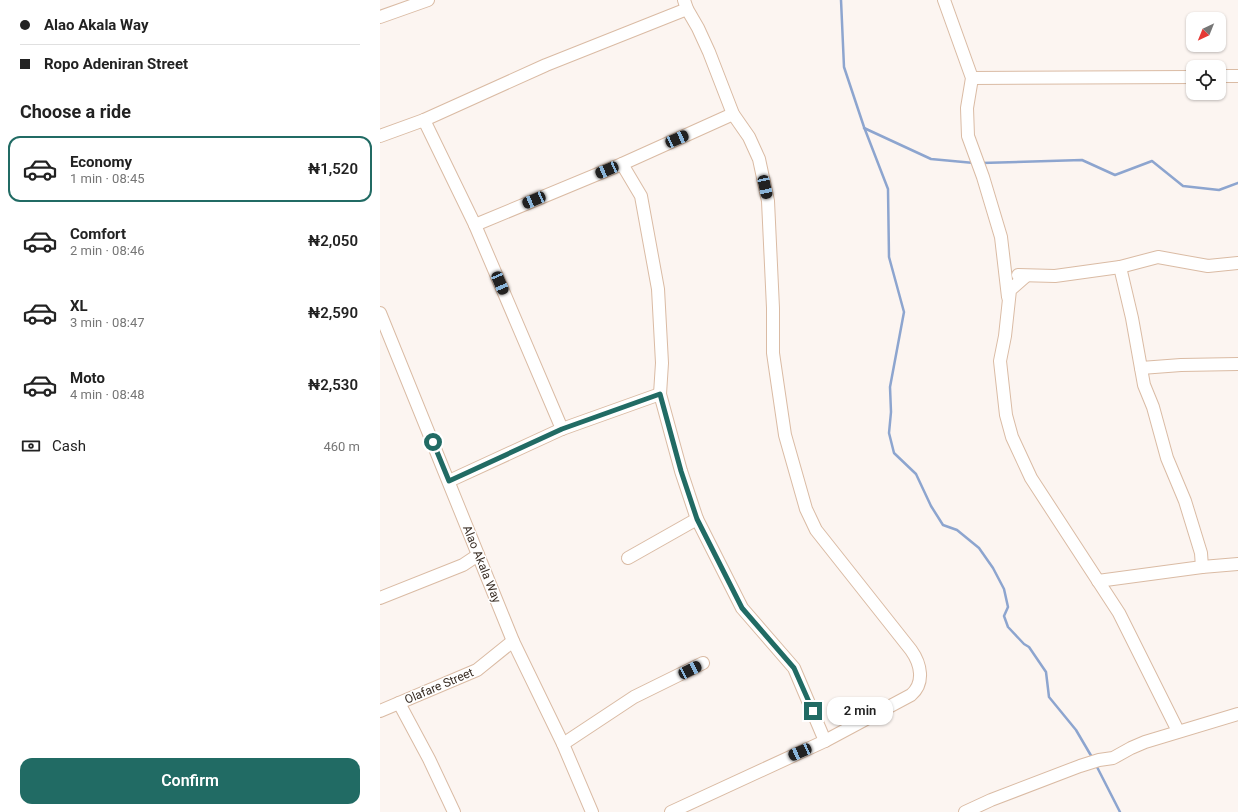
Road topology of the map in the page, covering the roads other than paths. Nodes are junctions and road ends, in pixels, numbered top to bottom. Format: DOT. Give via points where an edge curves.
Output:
graph roads {
  1 [pos="428,0"];
  2 [pos="944,0"];
  3 [pos="686,4"];
  4 [pos="380,17"];
  5 [pos="1226,76"];
  6 [pos="1238,76"];
  7 [pos="1186,77"];
  8 [pos="972,78"];
  9 [pos="733,114"];
  10 [pos="424,120"];
  11 [pos="380,136"];
  12 [pos="622,164"];
  13 [pos="475,225"];
  14 [pos="1238,264"];
  15 [pos="1120,267"];
  16 [pos="1005,274"];
  17 [pos="1026,276"];
  18 [pos="1008,298"];
  19 [pos="380,313"];
  20 [pos="1238,364"];
  21 [pos="1141,370"];
  22 [pos="660,394"];
  23 [pos="562,429"];
  24 [pos="449,481"];
  25 [pos="697,519"];
  26 [pos="478,555"];
  27 [pos="628,558"];
  28 [pos="1238,564"];
  29 [pos="1202,567"];
  30 [pos="1098,581"];
  31 [pos="380,598"];
  32 [pos="513,641"];
  33 [pos="703,663"];
  34 [pos="399,703"];
  35 [pos="380,711"];
  36 [pos="1238,714"];
  37 [pos="1178,731"];
  38 [pos="825,740"];
  39 [pos="562,744"];
  40 [pos="454,812"];
  41 [pos="592,812"];
  42 [pos="671,812"];
  43 [pos="965,812"];
  1 -- 4 [label="street"];
  2 -- 8 [label="street"];
  3 -- 9 [label="street" via="709,52"];
  3 -- 10 [label="street"];
  5 -- 6 [label="street"];
  7 -- 8 [label="street"];
  8 -- 16 [label="street" via="967,108 968,136 1000,237"];
  9 -- 12 [label="street"];
  9 -- 38 [label="street" via="749,137 759,159 768,201 773,353 785,435 806,508 816,530 911,650 919,665 919,685 911,695"];
  10 -- 11 [label="street"];
  10 -- 13 [label="street"];
  12 -- 13 [label="street"];
  12 -- 22 [label="street" via="641,196 658,289 662,363"];
  13 -- 23 [label="street"];
  14 -- 15 [label="street" via="1208,266 1158,257"];
  15 -- 17 [label="street" via="1055,276"];
  15 -- 21 [label="street"];
  16 -- 17 [label="street"];
  16 -- 18 [label="street"];
  17 -- 18 [label="street" via="1010,290"];
  18 -- 30 [label="street" via="1000,362 1006,415 1012,437 1031,478"];
  19 -- 24 [label="street, Alao Akala Way"];
  20 -- 21 [label="street" via="1181,365"];
  21 -- 29 [label="street" via="1167,458 1194,530"];
  22 -- 23 [label="street"];
  22 -- 25 [label="street"];
  23 -- 24 [label="street"];
  24 -- 26 [label="street, Alao Akala Way"];
  25 -- 27 [label="street"];
  25 -- 38 [label="street" via="742,608 794,668"];
  26 -- 31 [label="street" via="463,565"];
  26 -- 32 [label="street, Alao Akala Way"];
  28 -- 29 [label="street"];
  29 -- 30 [label="street"];
  30 -- 37 [label="street" via="1126,625"];
  32 -- 34 [label="street, Olafare Street" via="477,670"];
  32 -- 39 [label="street, Alao Akala Way"];
  33 -- 39 [label="street" via="634,697"];
  34 -- 35 [label="street, Olafare Street"];
  34 -- 40 [label="street"];
  36 -- 37 [label="street"];
  37 -- 43 [label="street" via="1136,745 1113,758 1083,765"];
  38 -- 42 [label="street"];
  39 -- 41 [label="street, Alao Akala Way"];
}
